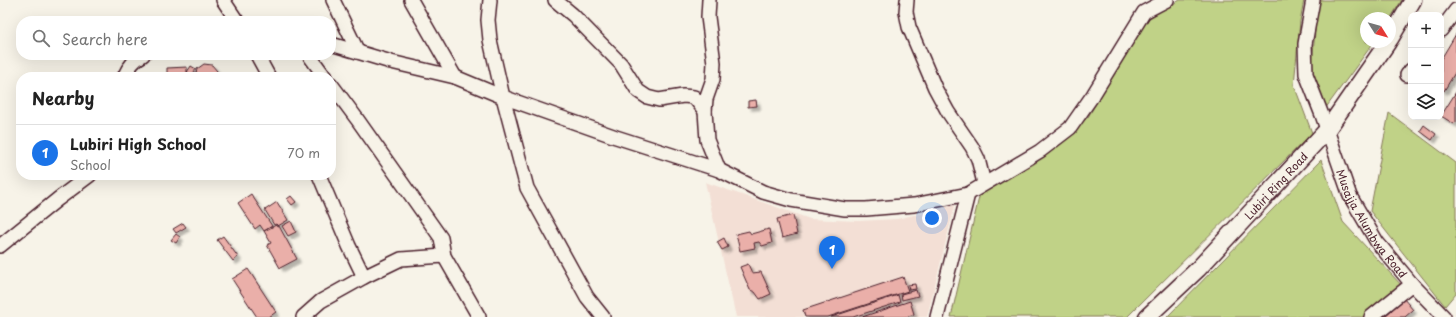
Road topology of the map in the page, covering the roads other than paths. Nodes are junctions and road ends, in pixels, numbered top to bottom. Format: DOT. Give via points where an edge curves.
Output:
graph roads {
  1 [pos="223,0"];
  2 [pos="333,0"];
  3 [pos="411,0"];
  4 [pos="490,0"];
  5 [pos="555,0"];
  6 [pos="709,0"];
  7 [pos="907,0"];
  8 [pos="1167,0"];
  9 [pos="1313,0"];
  10 [pos="1413,0"];
  11 [pos="1456,10"];
  12 [pos="234,16"];
  13 [pos="1444,26"];
  14 [pos="1396,29"];
  15 [pos="336,45"];
  16 [pos="1383,48"];
  17 [pos="358,52"];
  18 [pos="136,60"];
  19 [pos="260,60"];
  20 [pos="313,60"];
  21 [pos="126,72"];
  22 [pos="266,72"];
  23 [pos="321,72"];
  24 [pos="455,77"];
  25 [pos="336,91"];
  26 [pos="502,97"];
  27 [pos="705,111"];
  28 [pos="1325,122"];
  29 [pos="719,170"];
  30 [pos="83,180"];
  31 [pos="321,180"];
  32 [pos="984,184"];
  33 [pos="968,194"];
  34 [pos="0,246"];
  35 [pos="444,256"];
  36 [pos="364,277"];
  37 [pos="1412,284"];
  38 [pos="303,317"];
  39 [pos="479,317"];
  40 [pos="603,317"];
  41 [pos="937,317"];
  42 [pos="1147,317"];
  43 [pos="1371,317"];
  44 [pos="1444,317"];
  1 -- 12 [label="street"];
  2 -- 17 [label="street"];
  3 -- 24 [label="street"];
  4 -- 26 [label="street" via="490,40"];
  5 -- 27 [label="street" via="620,64 638,91 659,100 694,97"];
  6 -- 27 [label="street" via="708,17 714,63"];
  7 -- 32 [label="street" via="909,27 935,88 978,158"];
  8 -- 32 [label="street" via="1144,12 1070,128 1040,151"];
  9 -- 28 [label="street, Musajja Alumbwa Road" via="1305,44 1306,74"];
  10 -- 14 [label="main road"];
  11 -- 13 [label="street"];
  15 -- 17 [label="street"];
  16 -- 28 [label="main road, Lubiri Ring Road"];
  17 -- 24 [label="street"];
  18 -- 21 [label="street"];
  19 -- 22 [label="street"];
  20 -- 23 [label="street"];
  24 -- 26 [label="street"];
  25 -- 35 [label="street" via="441,238"];
  26 -- 29 [label="street"];
  26 -- 40 [label="street" via="527,188 587,297"];
  27 -- 29 [label="street" via="707,140"];
  28 -- 37 [label="street, Musajja Alumbwa Road" via="1350,196 1377,242"];
  28 -- 42 [label="main road, Lubiri Ring Road" via="1198,269"];
  29 -- 33 [label="street" via="763,192 845,209 914,206"];
  30 -- 34 [label="street"];
  31 -- 36 [label="street"];
  32 -- 33 [label="street"];
  33 -- 41 [label="street"];
  35 -- 36 [label="street" via="401,260"];
  35 -- 39 [label="street"];
  36 -- 38 [label="street" via="321,301"];
  37 -- 43 [label="street"];
  37 -- 44 [label="street, Musajja Alumbwa Road"];
}
